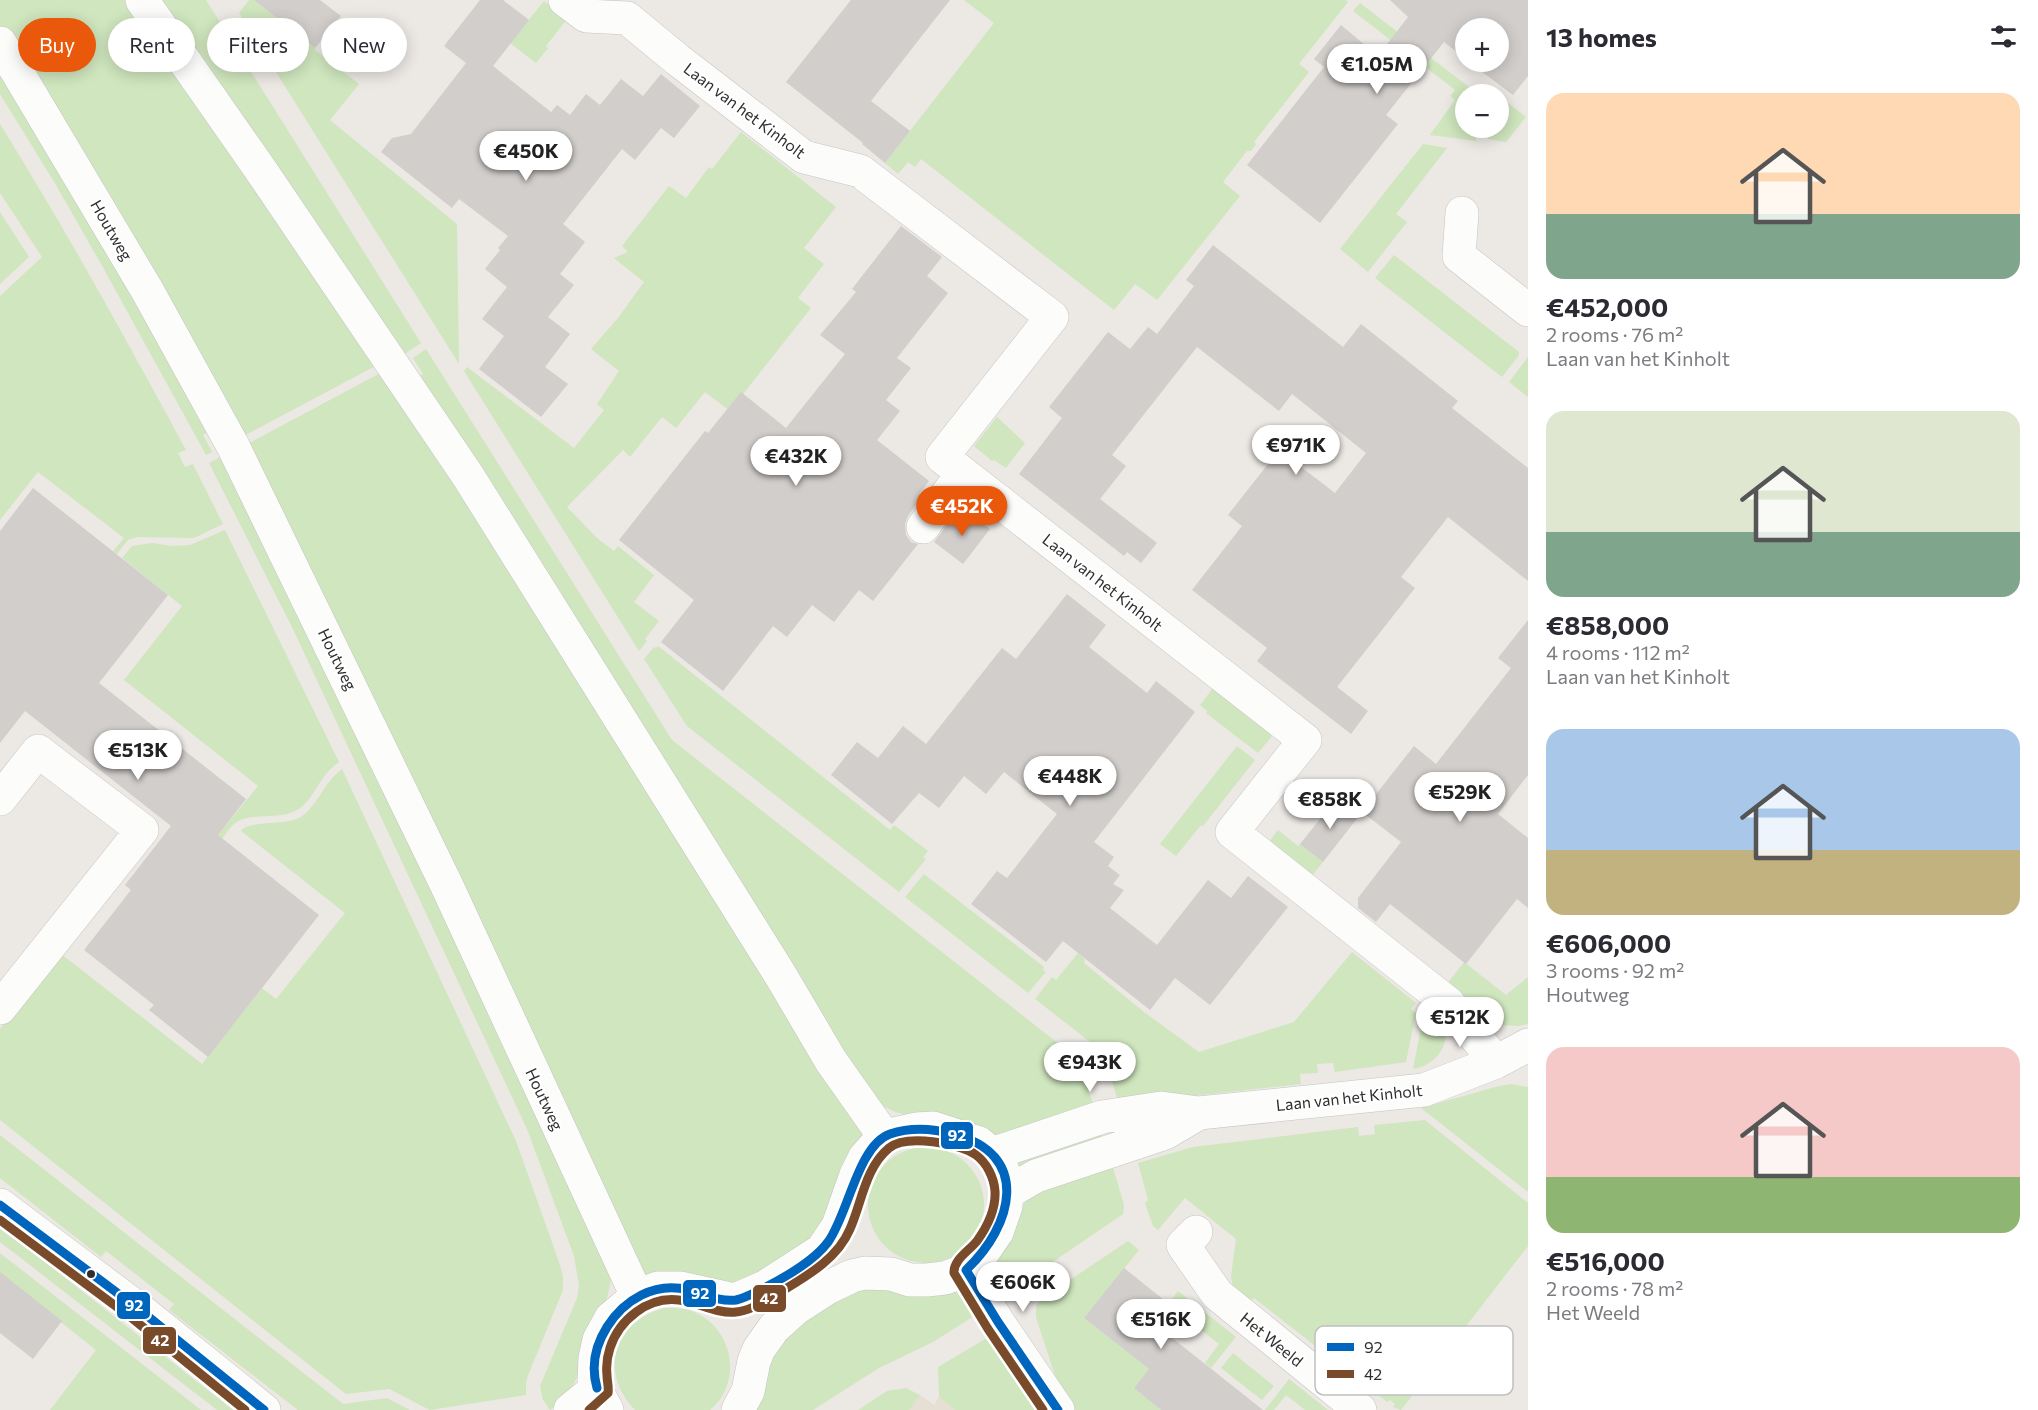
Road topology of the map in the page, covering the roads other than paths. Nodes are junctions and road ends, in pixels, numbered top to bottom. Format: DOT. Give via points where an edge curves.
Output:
graph roads {
  1 [pos="142,0"];
  2 [pos="565,0"];
  3 [pos="0,43"];
  4 [pos="1462,213"];
  5 [pos="1528,310"];
  6 [pos="963,473"];
  7 [pos="923,527"];
  8 [pos="0,799"];
  9 [pos="0,1008"];
  10 [pos="1528,1046"];
  11 [pos="1496,1062"];
  12 [pos="1199,1113"];
  13 [pos="884,1136"];
  14 [pos="992,1154"];
  15 [pos="1007,1193"];
  16 [pos="0,1206"];
  17 [pos="1196,1232"];
  18 [pos="966,1270"];
  19 [pos="637,1296"];
  20 [pos="1315,1373"];
  21 [pos="1342,1395"];
  22 [pos="602,1399"];
  23 [pos="264,1410"];
  24 [pos="570,1410"];
  25 [pos="738,1410"];
  26 [pos="1058,1410"];
  27 [pos="1360,1410"];
  1 -- 13 [label="street" via="468,476 831,1061"];
  2 -- 6 [label="street, Laan van het Kinholt" via="586,16 627,18 804,157 860,171 1052,317 942,457"];
  3 -- 19 [label="street, Houtweg" via="147,290 233,446 441,875"];
  4 -- 5 [label="street" via="1459,256"];
  6 -- 7 [label="street"];
  6 -- 11 [label="street, Laan van het Kinholt" via="1305,740 1232,832 1448,1003"];
  8 -- 9 [label="street" via="38,751 142,830"];
  10 -- 11 [label="street, Laan van het Kinholt"];
  11 -- 12 [label="street, Laan van het Kinholt" via="1424,1090"];
  12 -- 14 [label="street, Laan van het Kinholt" via="1161,1108 1117,1113"];
  12 -- 15 [label="street, Laan van het Kinholt" via="1165,1132 1036,1176"];
  13 -- 14 [label="street" via="933,1128 979,1143"];
  13 -- 19 [label="street" via="865,1157 838,1226 822,1250 765,1287 735,1300 681,1288 658,1288"];
  14 -- 15 [label="street" via="1003,1171"];
  15 -- 18 [label="street" via="997,1232 989,1247"];
  16 -- 23 [label="street" via="140,1310"];
  17 -- 20 [label="street, Het Weeld" via="1183,1245 1217,1294"];
  18 -- 25 [label="street" via="927,1280 865,1273 829,1287 774,1328 754,1360 748,1391"];
  18 -- 26 [label="street"];
  19 -- 22 [label="street" via="611,1318 599,1340 594,1380"];
  21 -- 27 [label="street, Het Weeld"];
  22 -- 24 [label="street"];
}
